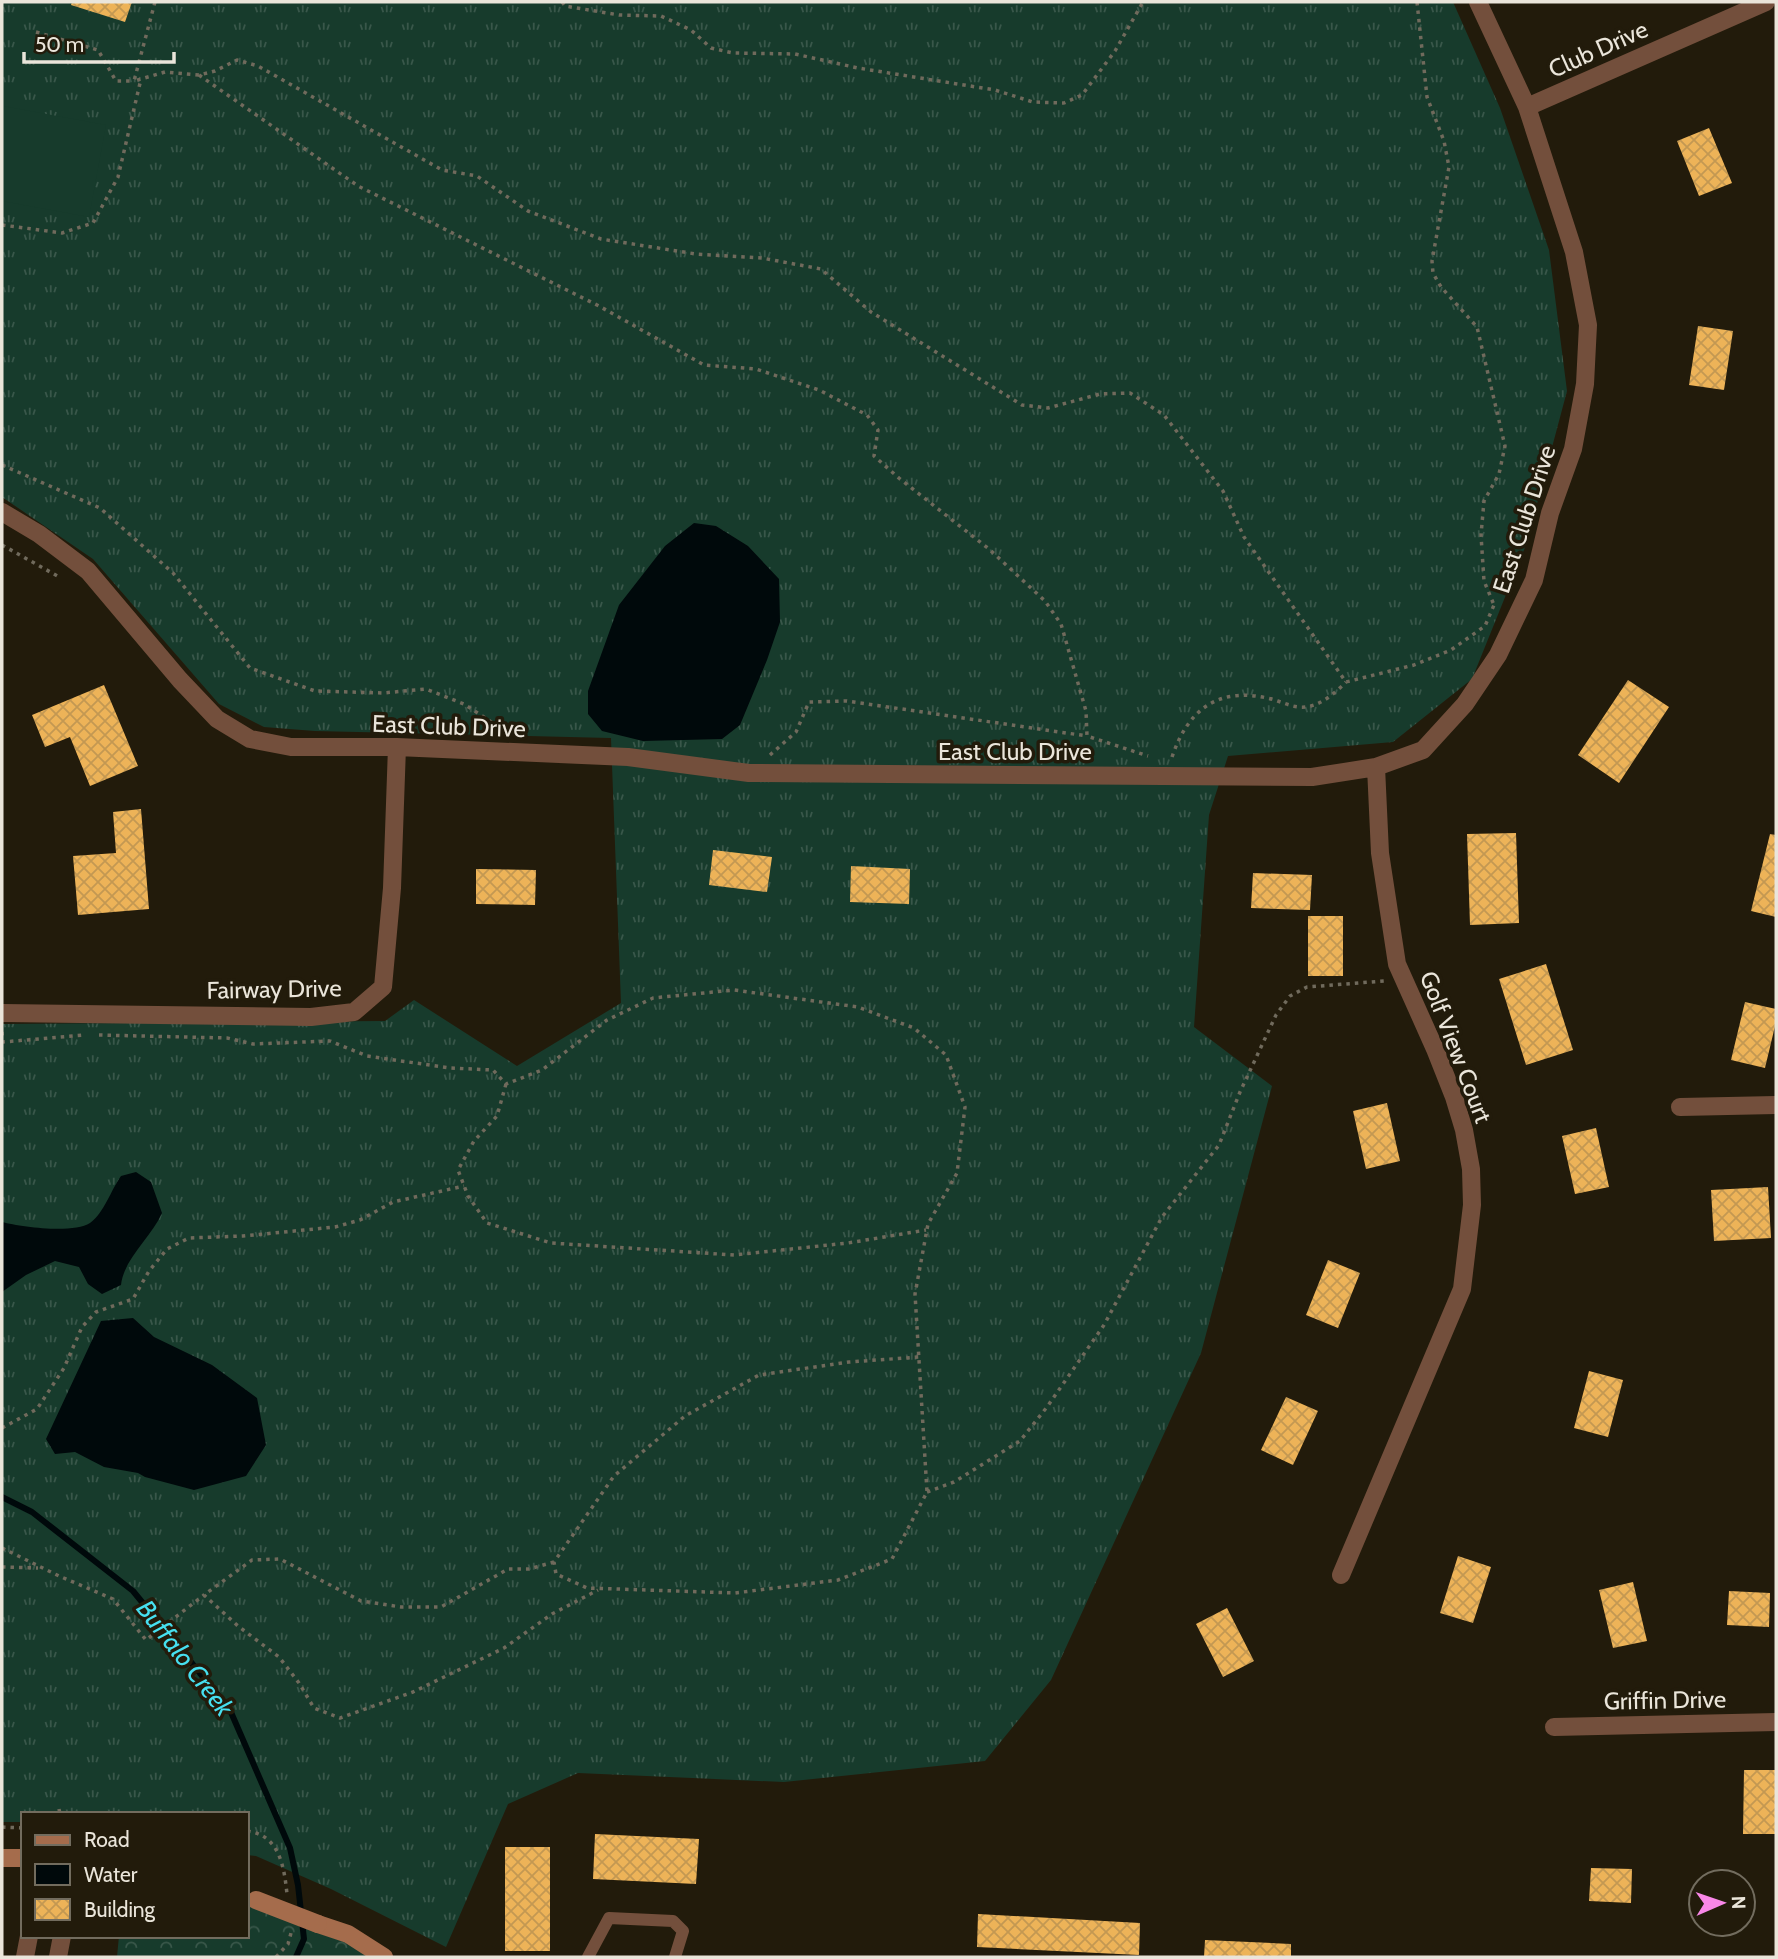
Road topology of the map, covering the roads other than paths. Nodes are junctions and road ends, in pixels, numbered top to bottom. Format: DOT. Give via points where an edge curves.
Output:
graph roads {
  1 [pos="1478,2"];
  2 [pos="1766,2"];
  3 [pos="1527,107"];
  4 [pos="2,512"];
  5 [pos="397,747"];
  6 [pos="1376,767"];
  7 [pos="2,1013"];
  8 [pos="1776,1105"];
  9 [pos="1680,1107"];
  10 [pos="1341,1574"];
  11 [pos="1776,1722"];
  12 [pos="1554,1727"];
  13 [pos="2,1858"];
  14 [pos="21,1858"];
  15 [pos="252,1898"];
  16 [pos="29,1938"];
  17 [pos="62,1938"];
  18 [pos="25,1957"];
  19 [pos="58,1957"];
  20 [pos="384,1957"];
  21 [pos="588,1957"];
  22 [pos="675,1957"];
  1 -- 3 [label="street, East Club Drive"];
  2 -- 3 [label="street, Club Drive"];
  3 -- 6 [label="street, East Club Drive" via="1574,252 1587,325 1585,384 1573,449 1550,513 1534,580 1498,655 1465,704 1423,750"];
  4 -- 5 [label="street, East Club Drive" via="88,571 217,719 250,739 291,747"];
  5 -- 6 [label="street, East Club Drive" via="628,757 748,773 1168,770 1312,777"];
  5 -- 7 [label="street, Fairway Drive" via="393,888 383,987 354,1012 311,1017"];
  6 -- 10 [label="street, Golf View Court" via="1380,853 1396,964 1435,1049 1460,1119 1471,1169 1472,1205 1462,1289"];
  8 -- 9 [label="street"];
  11 -- 12 [label="street, Griffin Drive"];
  13 -- 14 [label="street"];
  15 -- 20 [label="street, bridge" via="348,1934"];
  16 -- 18 [label="street"];
  17 -- 19 [label="street"];
  21 -- 22 [label="lane" via="610,1918 673,1922 683,1931"];
}
